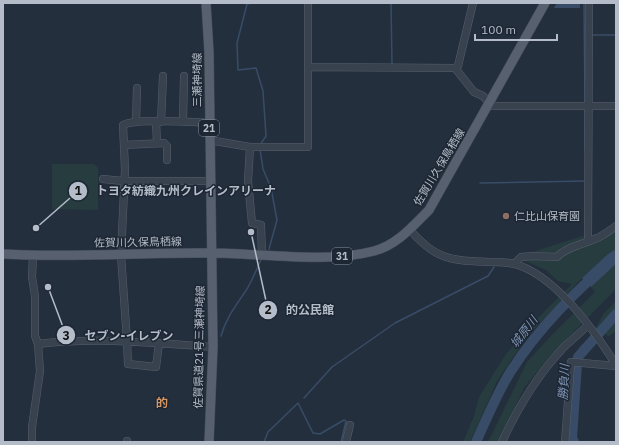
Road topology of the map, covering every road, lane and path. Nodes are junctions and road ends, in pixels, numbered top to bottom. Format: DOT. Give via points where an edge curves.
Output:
graph roads {
  1 [pos="206,3"];
  2 [pos="308,3"];
  3 [pos="473,3"];
  4 [pos="545,3"];
  5 [pos="589,3"];
  6 [pos="308,67"];
  7 [pos="455,68"];
  8 [pos="164,76"];
  9 [pos="184,76"];
  10 [pos="137,88"];
  11 [pos="489,104"];
  12 [pos="588,106"];
  13 [pos="616,106"];
  14 [pos="183,121"];
  15 [pos="136,122"];
  16 [pos="158,122"];
  17 [pos="209,123"];
  18 [pos="209,140"];
  19 [pos="157,143"];
  20 [pos="124,145"];
  21 [pos="257,147"];
  22 [pos="167,160"];
  23 [pos="103,180"];
  24 [pos="123,181"];
  25 [pos="210,181"];
  26 [pos="616,226"];
  27 [pos="410,230"];
  28 [pos="588,241"];
  29 [pos="211,253"];
  30 [pos="3,254"];
  31 [pos="121,254"];
  32 [pos="262,254"];
  33 [pos="33,255"];
  34 [pos="514,264"];
  35 [pos="588,325"];
  36 [pos="128,341"];
  37 [pos="159,343"];
  38 [pos="38,344"];
  39 [pos="213,347"];
  40 [pos="616,366"];
  41 [pos="350,425"];
  42 [pos="32,442"];
  43 [pos="209,442"];
  44 [pos="346,442"];
  45 [pos="502,442"];
  46 [pos="565,442"];
  1 -- 17 [label="main road, 三瀬神埼線 / 21"];
  2 -- 6 [label="street"];
  3 -- 7 [label="street" via="458,66"];
  4 -- 11 [label="main road, 佐賀川久保鳥栖線 / 31"];
  5 -- 12 [label="street"];
  6 -- 7 [label="street"];
  6 -- 21 [label="street" via="308,147"];
  7 -- 11 [label="street" via="474,92 483,96"];
  8 -- 16 [label="street"];
  9 -- 14 [label="street"];
  10 -- 15 [label="street"];
  11 -- 12 [label="street"];
  11 -- 27 [label="main road, 佐賀川久保鳥栖線 / 31" via="429,210"];
  12 -- 13 [label="street"];
  12 -- 28 [label="street"];
  14 -- 16 [label="street"];
  14 -- 17 [label="street"];
  15 -- 16 [label="street"];
  15 -- 20 [label="street" via="124,124"];
  16 -- 19 [label="street"];
  17 -- 18 [label="main road, 三瀬神埼線 / 21"];
  18 -- 21 [label="street"];
  18 -- 25 [label="main road, 三瀬神埼線 / 21"];
  19 -- 20 [label="street"];
  19 -- 22 [label="street" via="166,144"];
  20 -- 24 [label="street"];
  21 -- 32 [label="street" via="248,181 252,223 260,225"];
  23 -- 24 [label="street"];
  24 -- 25 [label="street"];
  24 -- 31 [label="street"];
  25 -- 29 [label="main road, 三瀬神埼線 / 21"];
  26 -- 28 [label="street" via="599,238"];
  27 -- 32 [label="main road, 佐賀川久保鳥栖線 / 31" via="375,251 344,256 308,257"];
  27 -- 34 [label="street" via="419,241 441,256 457,261"];
  28 -- 34 [label="street" via="560,253 557,258 521,257"];
  29 -- 31 [label="main road, 佐賀川久保鳥栖線 / 31"];
  29 -- 32 [label="main road, 佐賀川久保鳥栖線 / 31"];
  29 -- 39 [label="main road, 佐賀県道21号三瀬神埼線 / 21"];
  30 -- 33 [label="main road, 佐賀川久保鳥栖線 / 31"];
  31 -- 33 [label="main road, 佐賀川久保鳥栖線 / 31"];
  31 -- 36 [label="street"];
  33 -- 38 [label="street" via="35,336"];
  34 -- 35 [label="street" via="529,269 557,289"];
  35 -- 40 [label="street"];
  35 -- 45 [label="street" via="538,378"];
  36 -- 37 [label="street"];
  36 -- 37 [label="street" via="128,364 156,367"];
  36 -- 38 [label="street" via="97,340"];
  37 -- 39 [label="street"];
  38 -- 42 [label="street" via="40,371"];
  39 -- 43 [label="main road, 佐賀県道21号三瀬神埼線 / 21"];
  40 -- 46 [label="street" via="571,362"];
  41 -- 44 [label="street"];
}
